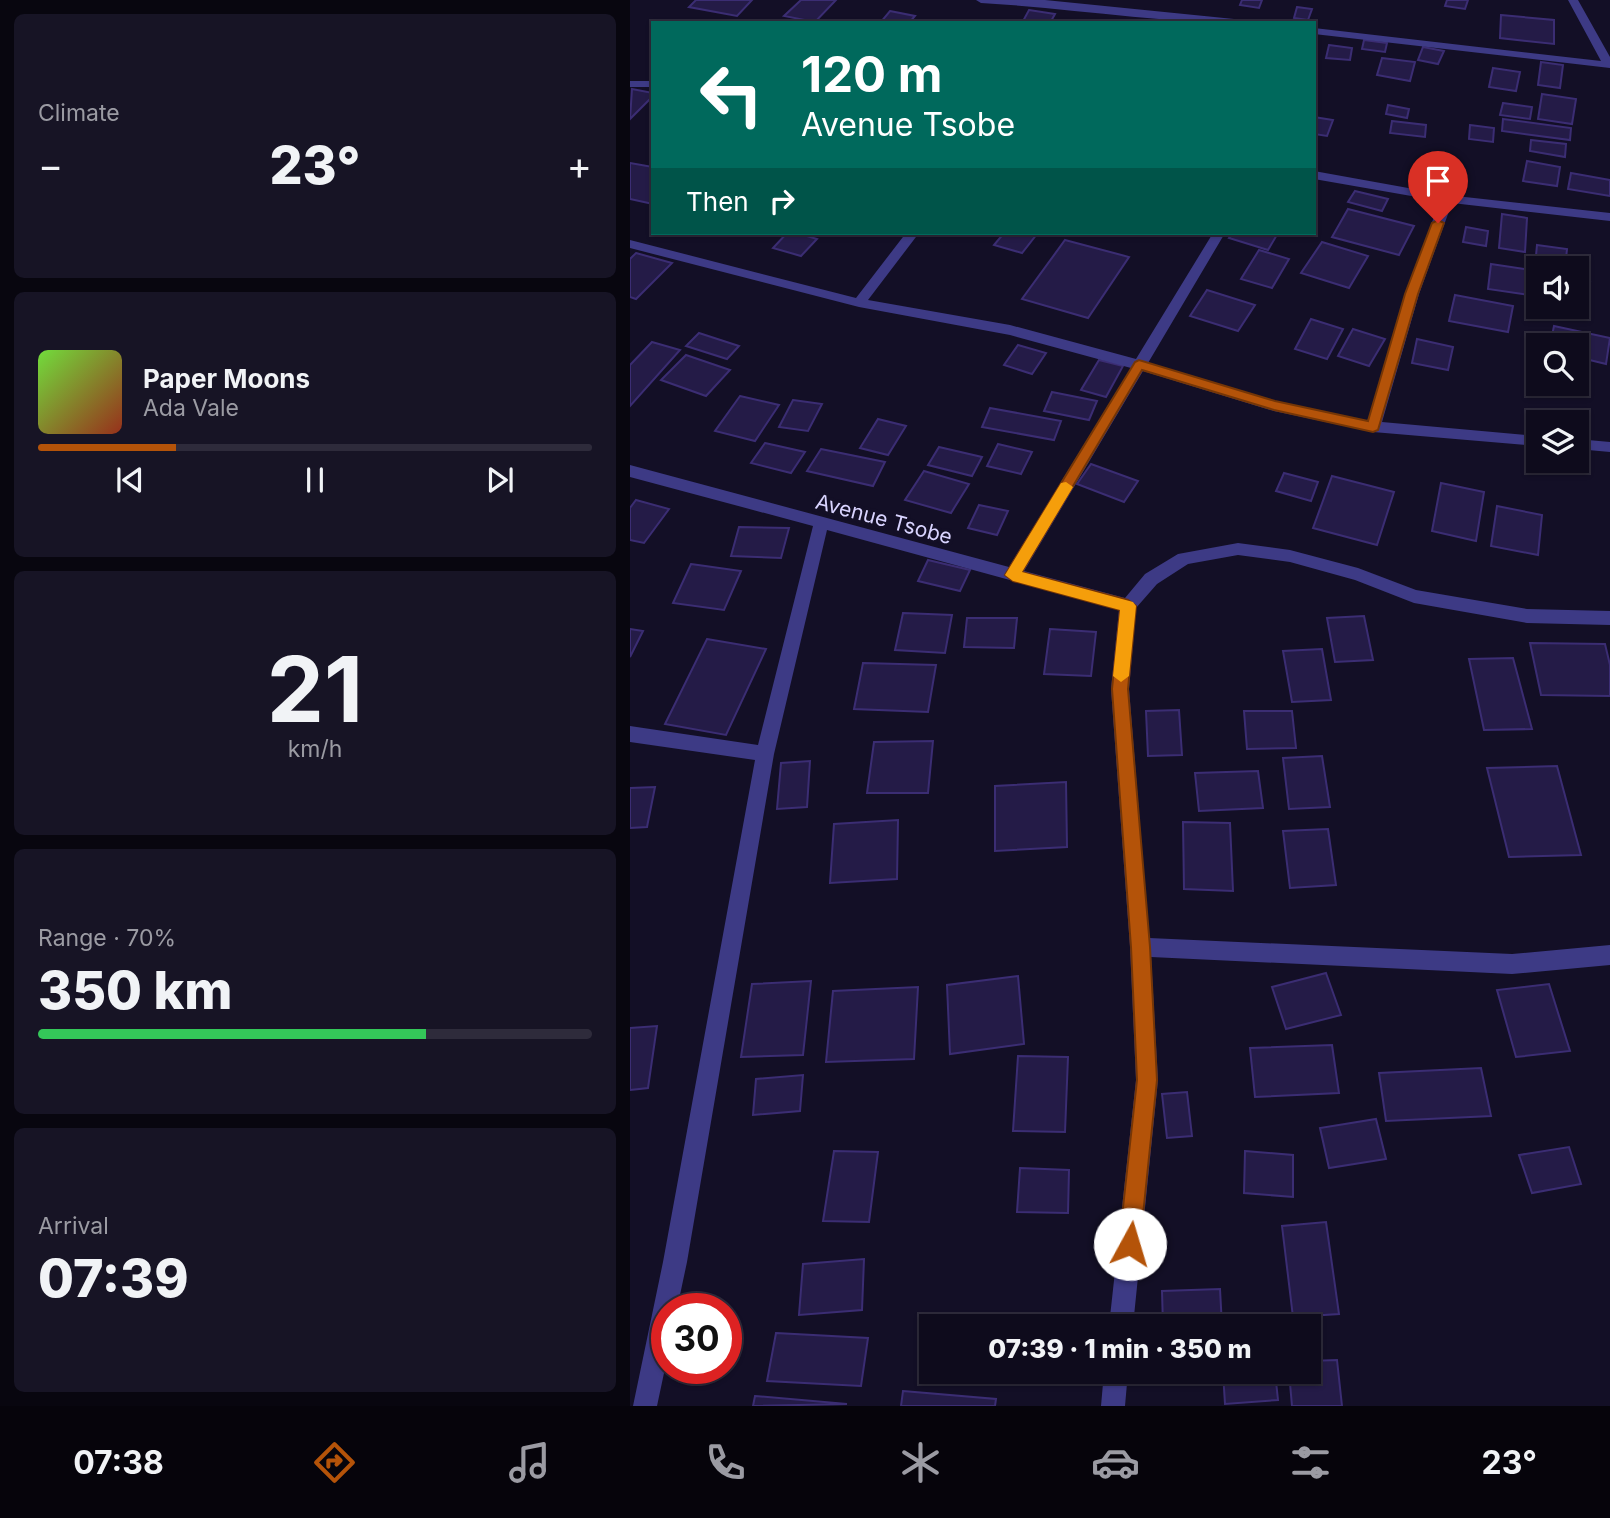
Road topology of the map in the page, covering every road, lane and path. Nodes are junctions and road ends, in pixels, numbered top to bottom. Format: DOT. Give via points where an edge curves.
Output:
graph roads {
  1 [pos="981,0"];
  2 [pos="1573,0"];
  3 [pos="1233,21"];
  4 [pos="1316,30"];
  5 [pos="1610,65"];
  6 [pos="630,83"];
  7 [pos="651,84"];
  8 [pos="1316,175"];
  9 [pos="1447,199"];
  10 [pos="1610,217"];
  11 [pos="912,235"];
  12 [pos="1218,235"];
  13 [pos="630,244"];
  14 [pos="859,303"];
  15 [pos="1139,365"];
  16 [pos="1373,427"];
  17 [pos="1526,440"];
  18 [pos="1589,445"];
  19 [pos="1610,447"];
  20 [pos="630,471"];
  21 [pos="821,524"];
  22 [pos="1013,575"];
  23 [pos="1128,606"];
  24 [pos="1610,618"];
  25 [pos="630,734"];
  26 [pos="765,754"];
  27 [pos="1140,947"];
  28 [pos="1610,956"];
  29 [pos="1122,1314"];
  30 [pos="1115,1384"];
  31 [pos="645,1406"];
  32 [pos="1113,1406"];
  1 -- 3 [label="street" via="1179,11"];
  2 -- 5 [label="street"];
  4 -- 5 [label="street"];
  6 -- 7 [label="street"];
  8 -- 9 [label="street"];
  9 -- 10 [label="street"];
  9 -- 16 [label="street" via="1412,294"];
  11 -- 14 [label="street"];
  12 -- 15 [label="street"];
  13 -- 14 [label="street"];
  14 -- 15 [label="street" via="1010,330"];
  15 -- 16 [label="street" via="1274,406"];
  15 -- 22 [label="street"];
  16 -- 17 [label="street"];
  18 -- 19 [label="street"];
  20 -- 21 [label="street, Avenue Tsobe"];
  21 -- 22 [label="street, Avenue Tsobe"];
  21 -- 26 [label="street"];
  22 -- 23 [label="street, Avenue Tsobe"];
  23 -- 24 [label="street" via="1151,579 1184,558 1238,549 1290,556 1358,574 1414,596 1527,616"];
  23 -- 27 [label="street" via="1120,689"];
  25 -- 26 [label="street"];
  26 -- 31 [label="street"];
  27 -- 28 [label="street" via="1512,964"];
  27 -- 29 [label="street" via="1147,1080"];
  30 -- 32 [label="street"];
}
